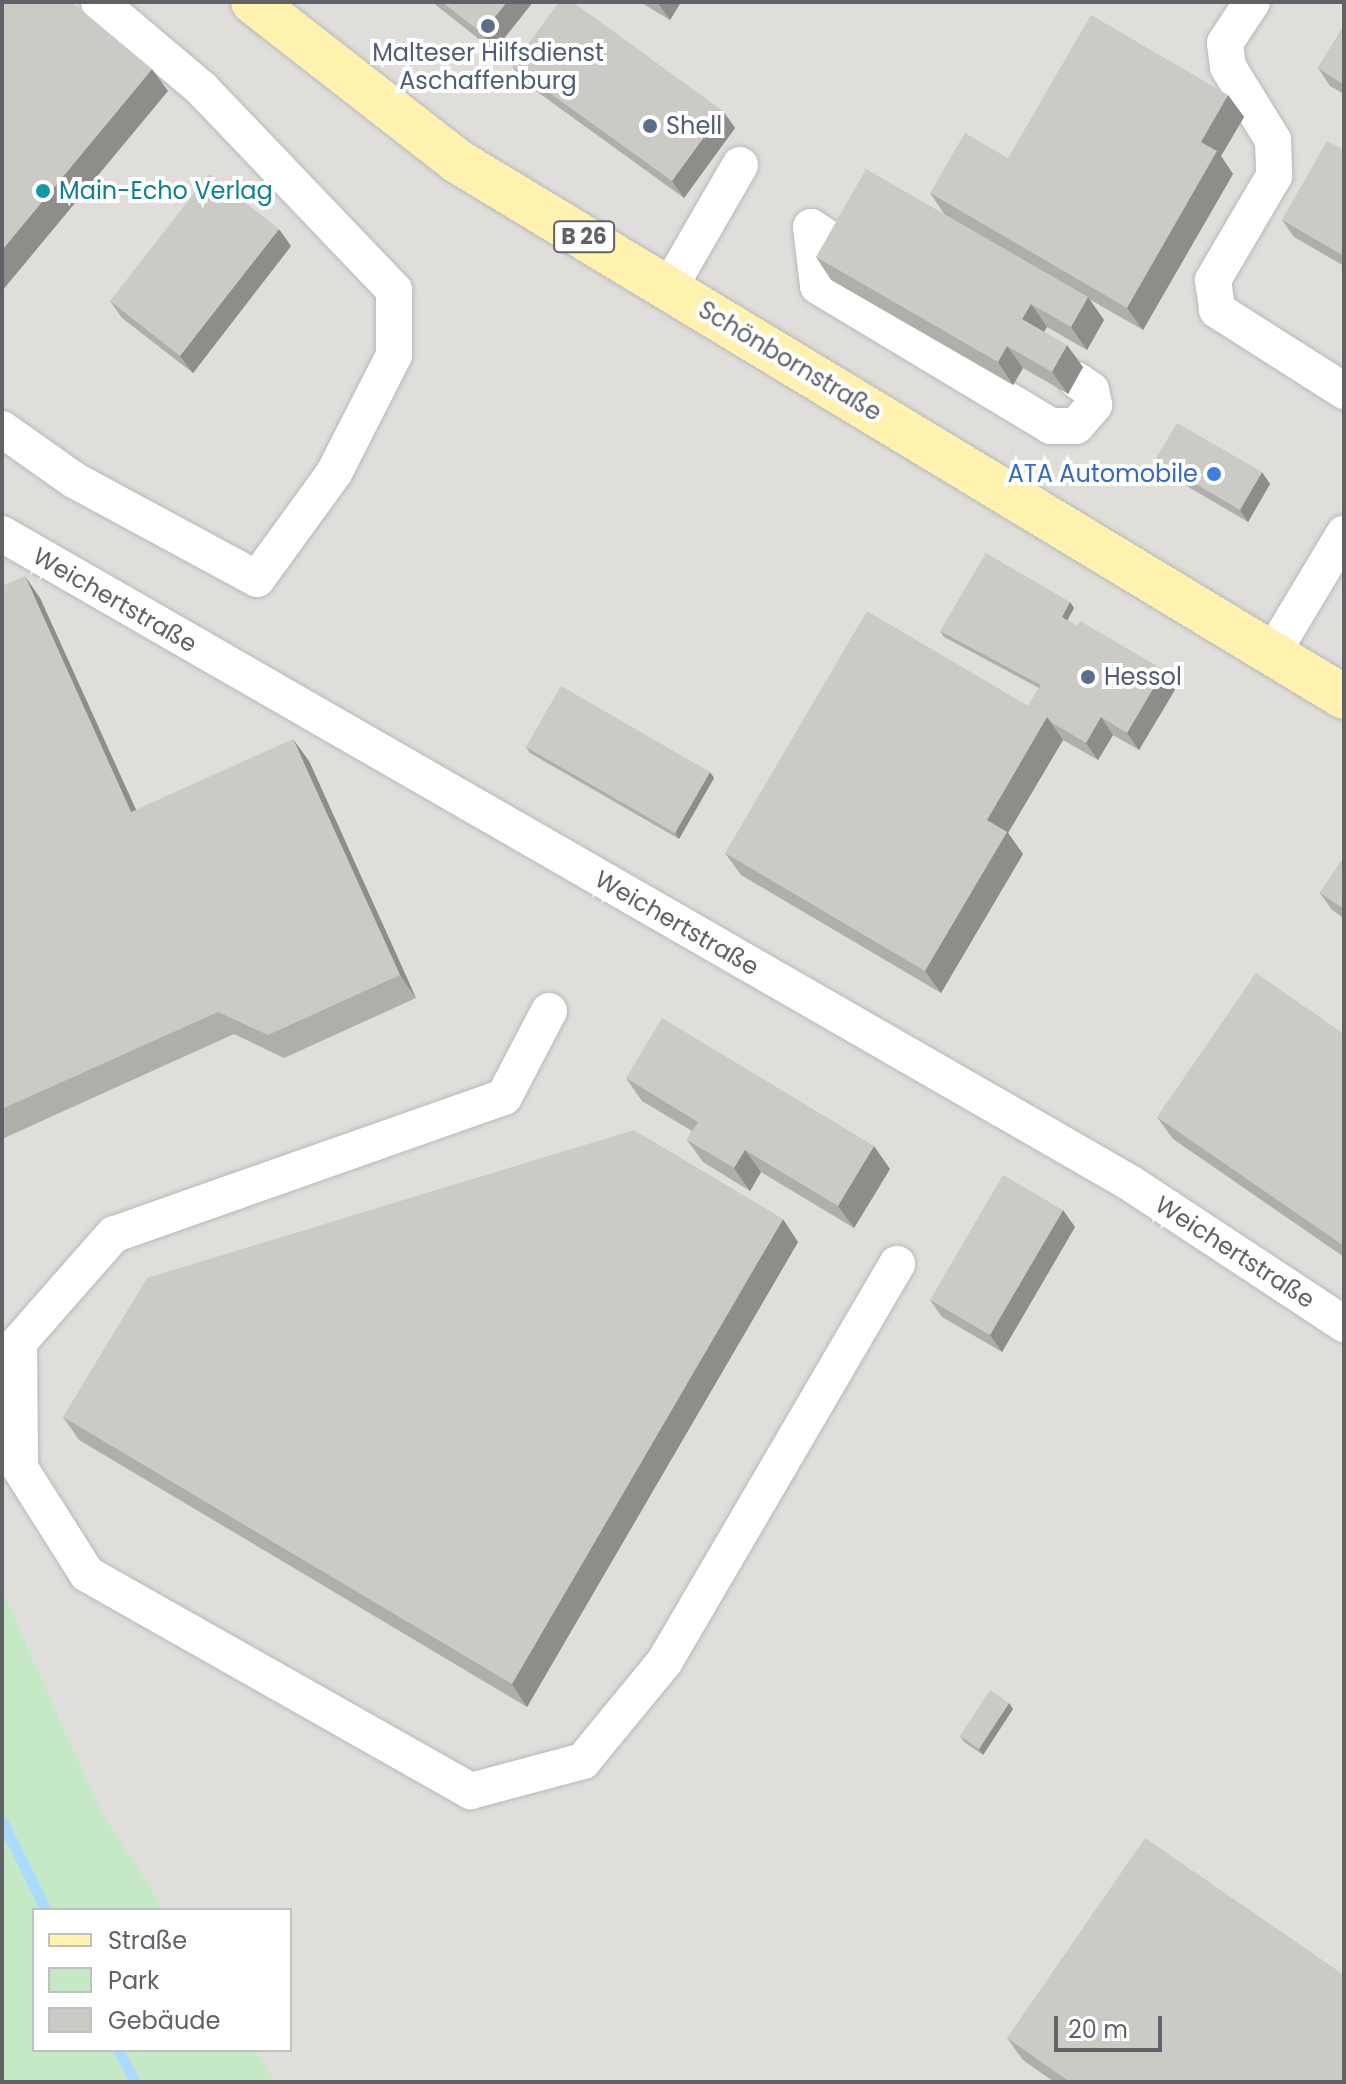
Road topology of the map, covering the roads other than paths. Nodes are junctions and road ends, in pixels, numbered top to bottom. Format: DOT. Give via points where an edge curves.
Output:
graph roads {
  1 [pos="99,2"];
  2 [pos="253,2"];
  3 [pos="1252,2"];
  4 [pos="740,165"];
  5 [pos="848,251"];
  6 [pos="669,288"];
  7 [pos="1076,380"];
  8 [pos="1344,391"];
  9 [pos="2,429"];
  10 [pos="2,534"];
  11 [pos="1344,534"];
  12 [pos="1273,652"];
  13 [pos="1344,697"];
  14 [pos="549,1011"];
  15 [pos="897,1264"];
  16 [pos="1344,1324"];
  1 -- 9 [label="street" via="202,89 394,290 394,355 334,473 257,579 74,480"];
  2 -- 6 [label="main road, Schönbornstraße / B 26" via="457,161"];
  3 -- 8 [label="street" via="1225,43 1228,67 1273,140 1274,176 1213,280 1217,310"];
  4 -- 6 [label="street"];
  5 -- 7 [label="street" via="811,227 818,286 1051,426 1076,426 1094,405 1091,390"];
  6 -- 12 [label="main road, Schönbornstraße / B 26"];
  10 -- 16 [label="street, Weichertstraße" via="1130,1183"];
  11 -- 12 [label="street"];
  12 -- 13 [label="main road, Schönbornstraße / B 26"];
  14 -- 15 [label="street" via="504,1097 114,1234 19,1342 20,1468 87,1574 471,1791 583,1761 665,1661"];
}
